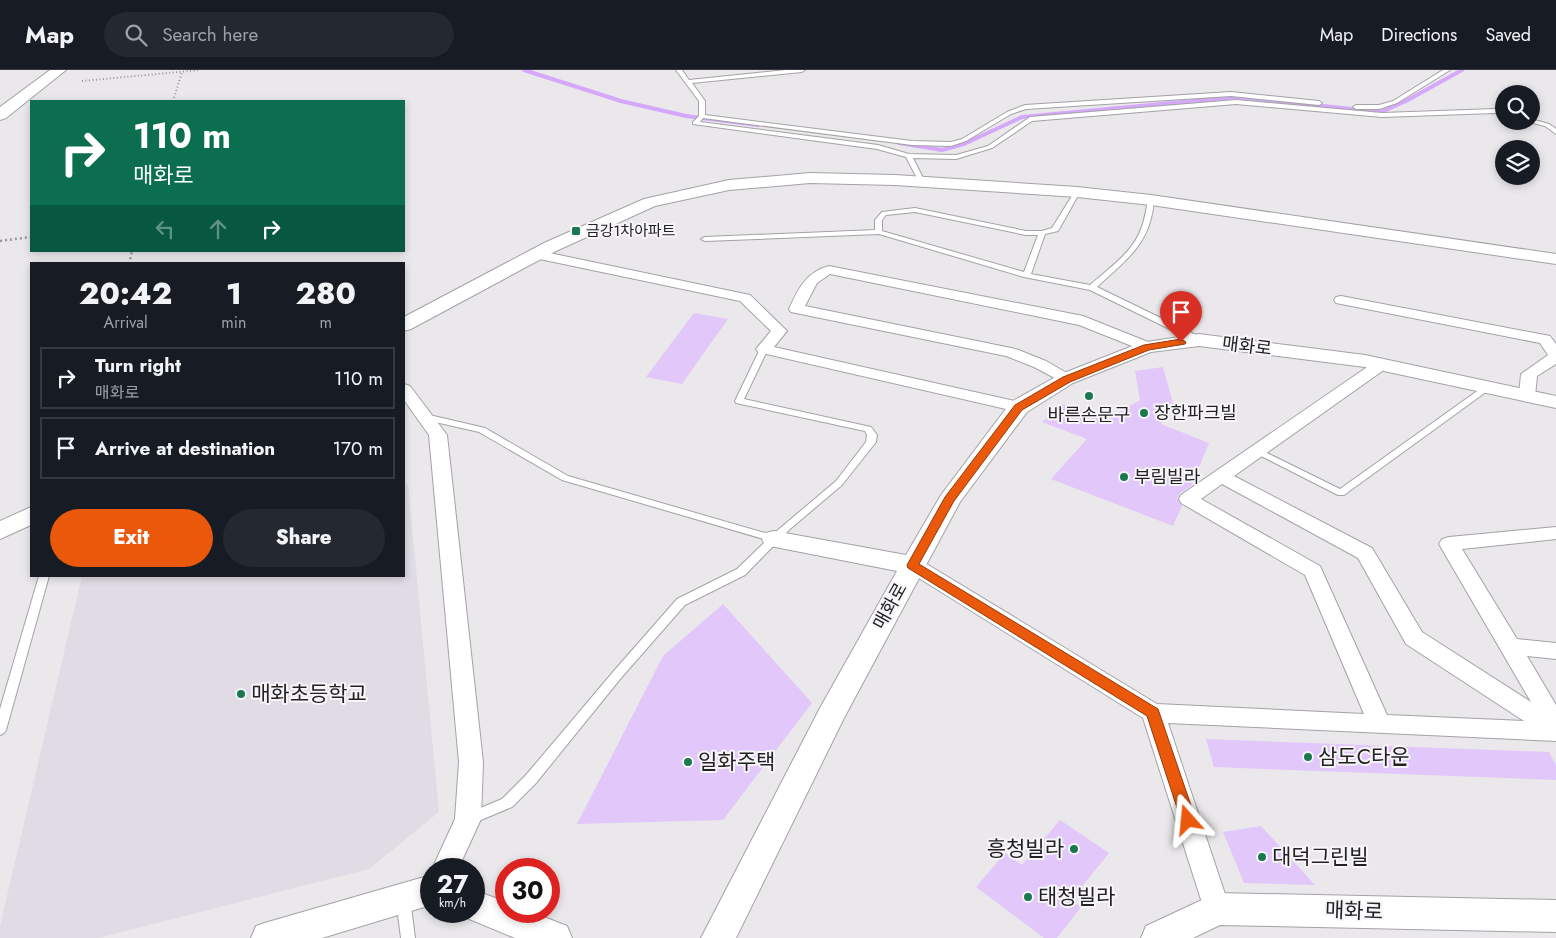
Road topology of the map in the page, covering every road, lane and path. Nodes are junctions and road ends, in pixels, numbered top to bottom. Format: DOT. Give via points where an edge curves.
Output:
graph roads {
  1 [pos="60,70"];
  2 [pos="200,70"];
  3 [pos="679,70"];
  4 [pos="802,70"];
  5 [pos="1447,70"];
  6 [pos="182,72"];
  7 [pos="82,81"];
  8 [pos="687,82"];
  9 [pos="174,100"];
  10 [pos="1495,111"];
  11 [pos="0,115"];
  12 [pos="702,116"];
  13 [pos="1540,123"];
  14 [pos="1556,132"];
  15 [pos="909,156"];
  16 [pos="922,182"];
  17 [pos="1077,192"];
  18 [pos="1151,200"];
  19 [pos="878,232"];
  20 [pos="1042,233"];
  21 [pos="30,237"];
  22 [pos="705,239"];
  23 [pos="0,241"];
  24 [pos="536,254"];
  25 [pos="1556,259"];
  26 [pos="1026,276"];
  27 [pos="1092,288"];
  28 [pos="1341,300"];
  29 [pos="405,323"];
  30 [pos="1199,340"];
  31 [pos="1147,347"];
  32 [pos="764,349"];
  33 [pos="1555,352"];
  34 [pos="1382,364"];
  35 [pos="1066,380"];
  36 [pos="1487,387"];
  37 [pos="405,390"];
  38 [pos="1527,396"];
  39 [pos="1556,402"];
  40 [pos="1019,408"];
  41 [pos="425,417"];
  42 [pos="1256,451"];
  43 [pos="1220,476"];
  44 [pos="30,516"];
  45 [pos="0,531"];
  46 [pos="1556,533"];
  47 [pos="774,539"];
  48 [pos="913,565"];
  49 [pos="44,577"];
  50 [pos="1510,646"];
  51 [pos="1556,651"];
  52 [pos="1153,713"];
  53 [pos="1380,724"];
  54 [pos="1556,725"];
  55 [pos="0,730"];
  56 [pos="1556,731"];
  57 [pos="468,819"];
  58 [pos="450,858"];
  59 [pos="417,894"];
  60 [pos="485,909"];
  61 [pos="1217,909"];
  62 [pos="1556,916"];
  63 [pos="268,938"];
  64 [pos="408,938"];
  65 [pos="556,938"];
  66 [pos="718,938"];
  67 [pos="1158,938"];
  1 -- 11 [label="main road"];
  2 -- 6 [label="path"];
  3 -- 8 [label="lane"];
  4 -- 8 [label="lane"];
  5 -- 12 [label="lane" via="1395,102 1379,107 1231,94 1025,107 952,144 912,143"];
  6 -- 7 [label="path"];
  6 -- 9 [label="path"];
  8 -- 12 [label="lane" via="702,101"];
  10 -- 15 [label="lane" via="1382,115 1236,102 1030,119 990,147 956,157"];
  12 -- 15 [label="lane" via="695,123 878,147"];
  13 -- 14 [label="lane"];
  15 -- 16 [label="lane"];
  16 -- 17 [label="street"];
  16 -- 24 [label="street" via="810,178 690,192 632,209"];
  17 -- 18 [label="street"];
  17 -- 20 [label="lane" via="1055,229"];
  18 -- 25 [label="street"];
  18 -- 27 [label="lane" via="1142,236"];
  19 -- 20 [label="lane" via="878,220 884,213 915,210 1026,233"];
  19 -- 22 [label="lane"];
  19 -- 26 [label="lane"];
  20 -- 26 [label="lane"];
  21 -- 23 [label="path"];
  24 -- 29 [label="street"];
  24 -- 32 [label="street" via="745,298 779,331"];
  26 -- 27 [label="lane"];
  27 -- 30 [label="lane"];
  28 -- 33 [label="street" via="1545,339"];
  30 -- 31 [label="street, 매화로"];
  30 -- 34 [label="street, 매화로"];
  31 -- 35 [label="street, 매화로"];
  31 -- 35 [label="street" via="1083,321 829,270 815,276 809,283 796,309 1010,352 1040,364"];
  32 -- 40 [label="street"];
  32 -- 47 [label="lane" via="739,401 868,429 872,435 871,442 839,483"];
  33 -- 38 [label="street" via="1529,374"];
  34 -- 36 [label="street, 매화로"];
  34 -- 42 [label="street"];
  35 -- 40 [label="street, 매화로"];
  36 -- 38 [label="street, 매화로"];
  36 -- 42 [label="lane" via="1341,493"];
  37 -- 41 [label="street"];
  38 -- 39 [label="street, 매화로"];
  40 -- 48 [label="street, 매화로" via="949,500"];
  41 -- 47 [label="lane" via="482,430 565,478"];
  41 -- 57 [label="street" via="438,435 471,762"];
  42 -- 43 [label="street"];
  43 -- 53 [label="street" via="1188,498 1314,571"];
  43 -- 56 [label="street" via="1365,552 1414,638"];
  44 -- 45 [label="street"];
  46 -- 50 [label="street" via="1448,544"];
  47 -- 48 [label="street"];
  47 -- 57 [label="lane" via="741,572 682,602 532,779 507,803"];
  48 -- 52 [label="street"];
  48 -- 66 [label="street, 매화로" via="830,716"];
  49 -- 55 [label="lane"];
  50 -- 51 [label="street"];
  50 -- 54 [label="street"];
  52 -- 53 [label="street"];
  52 -- 61 [label="street"];
  53 -- 56 [label="street"];
  57 -- 58 [label="street"];
  59 -- 63 [label="street"];
  59 -- 64 [label="lane"];
  60 -- 65 [label="street"];
  61 -- 62 [label="street, 매화로"];
  61 -- 67 [label="street, 매화로"];
}
